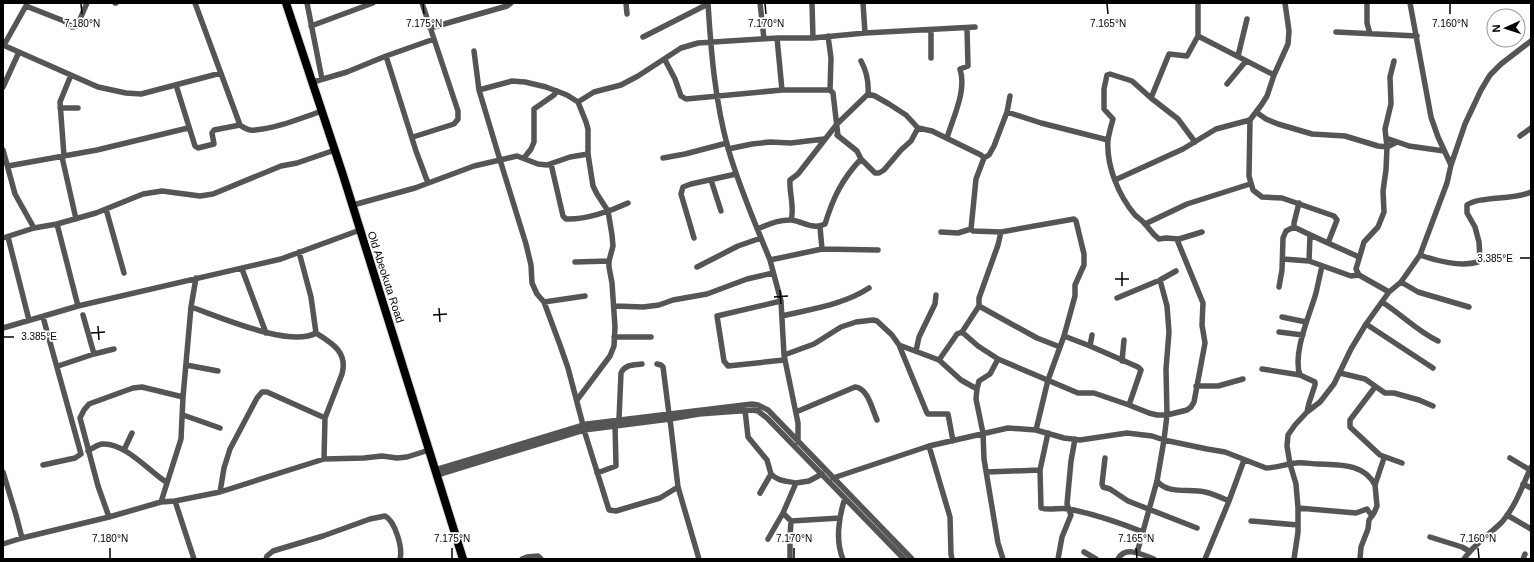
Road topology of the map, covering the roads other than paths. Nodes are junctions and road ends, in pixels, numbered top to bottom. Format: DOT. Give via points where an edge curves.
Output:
graph roads {
  1 [pos="87,3"];
  2 [pos="195,3"];
  3 [pos="286,3"];
  4 [pos="307,3"];
  5 [pos="371,3"];
  6 [pos="422,3"];
  7 [pos="511,3"];
  8 [pos="626,3"];
  9 [pos="760,3"];
  10 [pos="812,3"];
  11 [pos="863,3"];
  12 [pos="1198,3"];
  13 [pos="1285,3"];
  14 [pos="1367,3"];
  15 [pos="1410,3"];
  16 [pos="27,4"];
  17 [pos="708,4"];
  18 [pos="627,14"];
  19 [pos="1247,19"];
  20 [pos="311,26"];
  21 [pos="975,27"];
  22 [pos="430,28"];
  23 [pos="967,28"];
  24 [pos="931,30"];
  25 [pos="1336,32"];
  26 [pos="864,33"];
  27 [pos="1370,34"];
  28 [pos="828,36"];
  29 [pos="1198,36"];
  30 [pos="1417,36"];
  31 [pos="643,37"];
  32 [pos="777,38"];
  33 [pos="813,38"];
  34 [pos="434,39"];
  35 [pos="764,39"];
  36 [pos="1531,41"];
  37 [pos="710,42"];
  38 [pos="4,45"];
  39 [pos="474,51"];
  40 [pos="19,52"];
  41 [pos="386,56"];
  42 [pos="1238,56"];
  43 [pos="931,58"];
  44 [pos="665,60"];
  45 [pos="1246,60"];
  46 [pos="860,61"];
  47 [pos="1394,61"];
  48 [pos="221,73"];
  49 [pos="1274,74"];
  50 [pos="71,75"];
  51 [pos="322,79"];
  52 [pos="313,82"];
  53 [pos="1227,84"];
  54 [pos="176,85"];
  55 [pos="3,87"];
  56 [pos="478,90"];
  57 [pos="782,90"];
  58 [pos="830,90"];
  59 [pos="557,91"];
  60 [pos="868,94"];
  61 [pos="1010,96"];
  62 [pos="718,97"];
  63 [pos="1151,98"];
  64 [pos="578,102"];
  65 [pos="60,108"];
  66 [pos="78,108"];
  67 [pos="322,111"];
  68 [pos="1007,112"];
  69 [pos="1256,112"];
  70 [pos="1250,120"];
  71 [pos="837,124"];
  72 [pos="240,125"];
  73 [pos="188,128"];
  74 [pos="918,128"];
  75 [pos="1531,128"];
  76 [pos="832,131"];
  77 [pos="838,136"];
  78 [pos="1520,136"];
  79 [pos="413,137"];
  80 [pos="947,138"];
  81 [pos="1386,138"];
  82 [pos="824,139"];
  83 [pos="1108,140"];
  84 [pos="1195,142"];
  85 [pos="1397,142"];
  86 [pos="727,146"];
  87 [pos="1387,147"];
  88 [pos="3,150"];
  89 [pos="335,150"];
  90 [pos="1444,151"];
  91 [pos="588,154"];
  92 [pos="63,157"];
  93 [pos="524,158"];
  94 [pos="662,158"];
  95 [pos="984,158"];
  96 [pos="862,159"];
  97 [pos="500,160"];
  98 [pos="551,164"];
  99 [pos="1450,164"];
  100 [pos="8,166"];
  101 [pos="736,174"];
  102 [pos="711,180"];
  103 [pos="1115,180"];
  104 [pos="428,182"];
  105 [pos="1250,184"];
  106 [pos="1531,192"];
  107 [pos="628,203"];
  108 [pos="1299,203"];
  109 [pos="353,205"];
  110 [pos="106,209"];
  111 [pos="608,211"];
  112 [pos="721,211"];
  113 [pos="76,219"];
  114 [pos="791,220"];
  115 [pos="57,224"];
  116 [pos="1145,224"];
  117 [pos="820,227"];
  118 [pos="1293,227"];
  119 [pos="34,228"];
  120 [pos="758,229"];
  121 [pos="971,229"];
  122 [pos="360,230"];
  123 [pos="941,232"];
  124 [pos="1001,232"];
  125 [pos="1202,232"];
  126 [pos="1310,236"];
  127 [pos="6,237"];
  128 [pos="694,238"];
  129 [pos="761,238"];
  130 [pos="1179,239"];
  131 [pos="1328,242"];
  132 [pos="822,249"];
  133 [pos="878,250"];
  134 [pos="299,252"];
  135 [pos="1420,256"];
  136 [pos="1359,257"];
  137 [pos="1283,259"];
  138 [pos="770,260"];
  139 [pos="609,261"];
  140 [pos="1309,261"];
  141 [pos="575,262"];
  142 [pos="1322,266"];
  143 [pos="697,267"];
  144 [pos="242,269"];
  145 [pos="1176,271"];
  146 [pos="124,273"];
  147 [pos="774,273"];
  148 [pos="1357,275"];
  149 [pos="196,278"];
  150 [pos="1160,280"];
  151 [pos="1401,282"];
  152 [pos="1279,286"];
  153 [pos="868,288"];
  154 [pos="1389,292"];
  155 [pos="585,296"];
  156 [pos="936,296"];
  157 [pos="1117,298"];
  158 [pos="781,301"];
  159 [pos="544,302"];
  160 [pos="1382,302"];
  161 [pos="78,306"];
  162 [pos="615,306"];
  163 [pos="979,306"];
  164 [pos="191,307"];
  165 [pos="1469,307"];
  166 [pos="83,315"];
  167 [pos="782,316"];
  168 [pos="43,317"];
  169 [pos="1282,317"];
  170 [pos="29,320"];
  171 [pos="1306,322"];
  172 [pos="1366,324"];
  173 [pos="3,328"];
  174 [pos="962,332"];
  175 [pos="1279,332"];
  176 [pos="266,333"];
  177 [pos="316,333"];
  178 [pos="1092,335"];
  179 [pos="1064,336"];
  180 [pos="1303,336"];
  181 [pos="614,337"];
  182 [pos="651,337"];
  183 [pos="1124,340"];
  184 [pos="1438,341"];
  185 [pos="899,345"];
  186 [pos="1090,346"];
  187 [pos="1060,348"];
  188 [pos="114,349"];
  189 [pos="916,350"];
  190 [pos="94,354"];
  191 [pos="784,358"];
  192 [pos="998,359"];
  193 [pos="939,360"];
  194 [pos="1122,360"];
  195 [pos="642,364"];
  196 [pos="658,364"];
  197 [pos="186,365"];
  198 [pos="58,366"];
  199 [pos="1433,368"];
  200 [pos="1262,369"];
  201 [pos="218,371"];
  202 [pos="1340,373"];
  203 [pos="1300,374"];
  204 [pos="1048,380"];
  205 [pos="1243,380"];
  206 [pos="1196,386"];
  207 [pos="1375,387"];
  208 [pos="977,389"];
  209 [pos="182,397"];
  210 [pos="577,400"];
  211 [pos="1129,405"];
  212 [pos="1433,406"];
  213 [pos="745,410"];
  214 [pos="796,412"];
  215 [pos="1307,412"];
  216 [pos="183,415"];
  217 [pos="1167,415"];
  218 [pos="669,416"];
  219 [pos="325,418"];
  220 [pos="619,419"];
  221 [pos="877,420"];
  222 [pos="615,425"];
  223 [pos="583,427"];
  224 [pos="220,428"];
  225 [pos="1036,430"];
  226 [pos="132,433"];
  227 [pos="983,433"];
  228 [pos="1048,433"];
  229 [pos="1075,439"];
  230 [pos="1164,440"];
  231 [pos="953,441"];
  232 [pos="798,442"];
  233 [pos="929,446"];
  234 [pos="124,450"];
  235 [pos="429,450"];
  236 [pos="88,451"];
  237 [pos="1105,458"];
  238 [pos="1384,458"];
  239 [pos="1510,458"];
  240 [pos="324,459"];
  241 [pos="1244,460"];
  242 [pos="1402,463"];
  243 [pos="1290,464"];
  244 [pos="43,465"];
  245 [pos="1530,468"];
  246 [pos="1040,470"];
  247 [pos="3,472"];
  248 [pos="986,472"];
  249 [pos="436,473"];
  250 [pos="597,473"];
  251 [pos="771,474"];
  252 [pos="822,474"];
  253 [pos="832,478"];
  254 [pos="1157,481"];
  255 [pos="166,482"];
  256 [pos="796,483"];
  257 [pos="1523,484"];
  258 [pos="1375,485"];
  259 [pos="678,487"];
  260 [pos="1531,488"];
  261 [pos="6,489"];
  262 [pos="220,492"];
  263 [pos="760,493"];
  264 [pos="844,498"];
  265 [pos="175,501"];
  266 [pos="1230,501"];
  267 [pos="160,502"];
  268 [pos="1298,508"];
  269 [pos="1068,509"];
  270 [pos="1149,510"];
  271 [pos="783,513"];
  272 [pos="1507,515"];
  273 [pos="1372,516"];
  274 [pos="109,517"];
  275 [pos="840,518"];
  276 [pos="792,521"];
  277 [pos="1251,521"];
  278 [pos="1298,525"];
  279 [pos="1197,528"];
  280 [pos="1531,529"];
  281 [pos="1143,532"];
  282 [pos="1430,537"];
  283 [pos="22,538"];
  284 [pos="768,539"];
  285 [pos="3,544"];
  286 [pos="1469,551"];
  287 [pos="1084,552"];
  288 [pos="1137,553"];
  289 [pos="194,559"];
  290 [pos="266,559"];
  291 [pos="400,559"];
  292 [pos="463,559"];
  293 [pos="522,559"];
  294 [pos="541,559"];
  295 [pos="699,559"];
  296 [pos="790,559"];
  297 [pos="843,559"];
  298 [pos="904,559"];
  299 [pos="912,559"];
  300 [pos="952,559"];
  301 [pos="1003,559"];
  302 [pos="1058,559"];
  303 [pos="1096,559"];
  304 [pos="1118,559"];
  305 [pos="1154,559"];
  306 [pos="1205,559"];
  307 [pos="1294,559"];
  308 [pos="1360,559"];
  309 [pos="1464,559"];
  1 -- 16 [label="street" via="77,26 72,27"];
  2 -- 48 [label="street"];
  3 -- 52 [label="highway, Old Abeokuta Road"];
  4 -- 20 [label="street"];
  5 -- 20 [label="street"];
  6 -- 22 [label="street"];
  7 -- 22 [label="street"];
  8 -- 18 [label="street"];
  9 -- 35 [label="street"];
  10 -- 33 [label="street"];
  11 -- 26 [label="street"];
  12 -- 29 [label="street"];
  13 -- 49 [label="street" via="1288,44"];
  14 -- 27 [label="street"];
  15 -- 30 [label="street"];
  16 -- 38 [label="street"];
  17 -- 31 [label="street"];
  17 -- 37 [label="street"];
  19 -- 42 [label="street"];
  20 -- 51 [label="street"];
  21 -- 23 [label="street"];
  22 -- 34 [label="street"];
  23 -- 24 [label="street"];
  23 -- 80 [label="street" via="968,66 960,69 963,78 958,106"];
  24 -- 26 [label="street"];
  24 -- 43 [label="street"];
  25 -- 27 [label="street"];
  26 -- 28 [label="street"];
  27 -- 30 [label="street"];
  28 -- 33 [label="street"];
  28 -- 58 [label="street" via="831,58"];
  29 -- 42 [label="street"];
  29 -- 63 [label="street" via="1187,56 1169,54"];
  30 -- 90 [label="street" via="1431,117"];
  32 -- 33 [label="street"];
  32 -- 35 [label="street"];
  32 -- 57 [label="street"];
  34 -- 41 [label="street"];
  34 -- 79 [label="street" via="458,111 458,119 454,124"];
  35 -- 37 [label="street"];
  36 -- 99 [label="street" via="1490,75 1465,124"];
  37 -- 44 [label="street" via="681,48"];
  37 -- 62 [label="street"];
  38 -- 40 [label="street"];
  39 -- 56 [label="street"];
  40 -- 50 [label="street"];
  40 -- 55 [label="street"];
  41 -- 51 [label="street"];
  41 -- 79 [label="street"];
  42 -- 45 [label="street"];
  44 -- 62 [label="street" via="683,98"];
  44 -- 64 [label="street" via="621,85 594,92"];
  45 -- 49 [label="street"];
  45 -- 53 [label="street"];
  46 -- 60 [label="street" via="867,71"];
  47 -- 81 [label="street" via="1390,77 1391,104 1385,130"];
  48 -- 54 [label="street"];
  48 -- 72 [label="street"];
  49 -- 69 [label="street" via="1267,96"];
  50 -- 54 [label="street" via="98,87 136,95"];
  50 -- 65 [label="street"];
  51 -- 52 [label="street"];
  52 -- 67 [label="highway, Old Abeokuta Road"];
  54 -- 73 [label="street"];
  56 -- 59 [label="street" via="512,82 525,82"];
  56 -- 97 [label="street"];
  57 -- 58 [label="street"];
  57 -- 62 [label="street"];
  58 -- 71 [label="street" via="833,92"];
  59 -- 64 [label="street"];
  59 -- 93 [label="street" via="534,109 534,142"];
  60 -- 71 [label="street"];
  60 -- 74 [label="street" via="906,115"];
  61 -- 68 [label="street"];
  62 -- 86 [label="street"];
  63 -- 83 [label="street" via="1132,81 1107,75 1104,109 1113,119"];
  63 -- 84 [label="street" via="1178,119"];
  64 -- 91 [label="street" via="588,129"];
  65 -- 66 [label="street"];
  65 -- 92 [label="street"];
  67 -- 72 [label="street" via="254,131"];
  67 -- 89 [label="highway, Old Abeokuta Road"];
  68 -- 83 [label="street"];
  68 -- 95 [label="street" via="994,146"];
  69 -- 70 [label="street"];
  69 -- 87 [label="street" via="1278,124 1312,134 1345,136"];
  70 -- 84 [label="street" via="1216,130"];
  70 -- 105 [label="street"];
  71 -- 76 [label="street"];
  71 -- 77 [label="street"];
  72 -- 73 [label="street" via="214,130 214,144 198,148"];
  73 -- 92 [label="street"];
  74 -- 80 [label="street"];
  74 -- 96 [label="street" via="911,141 879,173 875,173"];
  75 -- 78 [label="street"];
  76 -- 77 [label="street"];
  76 -- 82 [label="street"];
  77 -- 96 [label="street" via="857,151"];
  79 -- 104 [label="street"];
  80 -- 95 [label="street"];
  81 -- 85 [label="street"];
  81 -- 87 [label="street"];
  82 -- 86 [label="street"];
  82 -- 114 [label="street" via="798,174 790,180 793,213"];
  83 -- 103 [label="street" via="1109,159"];
  84 -- 103 [label="street"];
  85 -- 87 [label="street"];
  85 -- 90 [label="street"];
  86 -- 94 [label="street"];
  86 -- 101 [label="street"];
  87 -- 136 [label="street" via="1384,212 1378,227 1364,242"];
  88 -- 100 [label="street"];
  89 -- 109 [label="highway, Old Abeokuta Road"];
  89 -- 110 [label="street" via="281,166 208,195 155,192 143,194"];
  90 -- 99 [label="street"];
  91 -- 98 [label="street"];
  91 -- 111 [label="street" via="593,186"];
  92 -- 100 [label="street"];
  92 -- 113 [label="street"];
  93 -- 97 [label="street"];
  93 -- 98 [label="street" via="538,164"];
  95 -- 121 [label="street" via="976,179"];
  96 -- 117 [label="street" via="851,170 833,198 825,224"];
  97 -- 104 [label="street"];
  97 -- 159 [label="street" via="526,244 532,283"];
  98 -- 111 [label="street" via="564,218 586,217"];
  99 -- 135 [label="street" via="1447,183"];
  100 -- 119 [label="street" via="16,194"];
  101 -- 102 [label="street"];
  101 -- 120 [label="street"];
  102 -- 112 [label="street"];
  102 -- 128 [label="street" via="682,188 681,194"];
  103 -- 116 [label="street" via="1123,198"];
  104 -- 109 [label="street"];
  105 -- 108 [label="street" via="1262,197 1282,198"];
  105 -- 116 [label="street" via="1187,204"];
  106 -- 135 [label="street" via="1508,198 1472,201 1468,205 1467,213 1475,227 1479,242 1478,262 1471,264 1436,261"];
  107 -- 111 [label="street"];
  108 -- 118 [label="street"];
  108 -- 131 [label="street" via="1336,218"];
  109 -- 122 [label="highway, Old Abeokuta Road"];
  110 -- 113 [label="street"];
  110 -- 146 [label="street"];
  111 -- 139 [label="street" via="613,246"];
  113 -- 115 [label="street"];
  114 -- 117 [label="street"];
  114 -- 120 [label="street"];
  115 -- 119 [label="street"];
  115 -- 161 [label="street"];
  116 -- 130 [label="street" via="1150,233 1159,239"];
  117 -- 132 [label="street"];
  118 -- 126 [label="street"];
  118 -- 137 [label="street" via="1286,231 1283,238"];
  119 -- 127 [label="street"];
  120 -- 129 [label="street"];
  121 -- 123 [label="street" via="958,233"];
  121 -- 124 [label="street" via="978,232"];
  122 -- 134 [label="street"];
  122 -- 235 [label="highway, Old Abeokuta Road"];
  124 -- 163 [label="street" via="979,298"];
  124 -- 179 [label="street" via="1074,219 1076,221 1084,265 1075,285 1075,296"];
  125 -- 130 [label="street"];
  126 -- 131 [label="street"];
  126 -- 140 [label="street"];
  127 -- 170 [label="street"];
  129 -- 138 [label="street"];
  129 -- 143 [label="street" via="738,246"];
  130 -- 206 [label="street" via="1179,246 1203,303 1202,325 1205,343"];
  131 -- 136 [label="street"];
  132 -- 133 [label="street"];
  132 -- 138 [label="street"];
  134 -- 144 [label="street"];
  134 -- 177 [label="street" via="311,298"];
  135 -- 151 [label="street"];
  136 -- 148 [label="street"];
  137 -- 140 [label="street"];
  137 -- 152 [label="street"];
  138 -- 147 [label="street"];
  139 -- 141 [label="street"];
  139 -- 162 [label="street"];
  140 -- 142 [label="street"];
  142 -- 148 [label="street"];
  142 -- 171 [label="street"];
  144 -- 149 [label="street"];
  144 -- 176 [label="street"];
  145 -- 150 [label="street"];
  147 -- 158 [label="street"];
  147 -- 162 [label="street" via="747,279 707,294 659,305"];
  148 -- 154 [label="street"];
  149 -- 161 [label="street"];
  149 -- 164 [label="street"];
  150 -- 157 [label="street"];
  150 -- 217 [label="street" via="1167,306 1169,332 1166,369"];
  151 -- 154 [label="street"];
  151 -- 165 [label="street" via="1418,292"];
  153 -- 167 [label="street" via="840,302"];
  154 -- 160 [label="street"];
  155 -- 159 [label="street"];
  156 -- 189 [label="street"];
  158 -- 167 [label="street"];
  158 -- 191 [label="street" via="717,316 723,355 728,366"];
  159 -- 210 [label="street"];
  160 -- 172 [label="street"];
  160 -- 184 [label="street" via="1427,336"];
  161 -- 168 [label="street"];
  162 -- 181 [label="street"];
  163 -- 174 [label="street"];
  163 -- 187 [label="street"];
  164 -- 176 [label="street"];
  164 -- 197 [label="street"];
  166 -- 190 [label="street"];
  167 -- 191 [label="street"];
  168 -- 170 [label="street"];
  168 -- 198 [label="street"];
  169 -- 171 [label="street"];
  170 -- 173 [label="street"];
  171 -- 180 [label="street"];
  172 -- 199 [label="street"];
  172 -- 202 [label="street"];
  174 -- 192 [label="street"];
  174 -- 193 [label="street" via="955,337"];
  175 -- 180 [label="street"];
  176 -- 177 [label="street" via="285,337 306,337"];
  177 -- 219 [label="street" via="335,345 344,368"];
  178 -- 186 [label="street"];
  179 -- 186 [label="street"];
  179 -- 187 [label="street"];
  180 -- 203 [label="street" via="1298,361"];
  181 -- 182 [label="street"];
  181 -- 210 [label="street" via="610,356"];
  183 -- 194 [label="street"];
  185 -- 189 [label="street"];
  185 -- 191 [label="street" via="892,335 873,320 841,327 814,344"];
  185 -- 231 [label="street" via="927,413 948,414"];
  186 -- 194 [label="street"];
  187 -- 204 [label="street"];
  188 -- 190 [label="street"];
  189 -- 193 [label="street"];
  190 -- 198 [label="street"];
  191 -- 214 [label="street"];
  192 -- 204 [label="street"];
  192 -- 208 [label="street" via="990,374 979,381"];
  193 -- 208 [label="street" via="961,380"];
  194 -- 211 [label="street" via="1141,370"];
  195 -- 220 [label="street" via="623,368"];
  196 -- 218 [label="street" via="663,367"];
  197 -- 201 [label="street"];
  197 -- 209 [label="street"];
  198 -- 244 [label="street" via="81,454 75,458"];
  200 -- 203 [label="street"];
  202 -- 207 [label="street" via="1365,379"];
  202 -- 215 [label="street" via="1320,402"];
  203 -- 215 [label="street" via="1315,382"];
  204 -- 211 [label="street" via="1078,393 1094,393"];
  204 -- 225 [label="street"];
  205 -- 206 [label="street" via="1218,386"];
  206 -- 217 [label="street" via="1191,408"];
  207 -- 212 [label="street" via="1385,393 1394,393"];
  207 -- 238 [label="street" via="1349,424"];
  208 -- 227 [label="street" via="977,407"];
  209 -- 216 [label="street"];
  209 -- 236 [label="street" via="142,387 89,404 80,418"];
  210 -- 223 [label="street"];
  211 -- 217 [label="street" via="1149,414"];
  213 -- 218 [label="street"];
  213 -- 251 [label="street" via="748,437 767,460"];
  213 -- 252 [label="street" via="762,414"];
  214 -- 221 [label="street" via="855,387 864,392"];
  214 -- 232 [label="street"];
  215 -- 243 [label="street" via="1295,425 1287,440"];
  216 -- 224 [label="street"];
  216 -- 255 [label="street" via="181,439"];
  217 -- 230 [label="street"];
  218 -- 220 [label="street"];
  218 -- 222 [label="street"];
  218 -- 232 [label="street" via="758,405 768,410"];
  218 -- 259 [label="street"];
  219 -- 240 [label="street"];
  219 -- 262 [label="street" via="262,392 230,449"];
  220 -- 223 [label="street"];
  222 -- 223 [label="street"];
  222 -- 250 [label="street" via="616,466"];
  223 -- 249 [label="street"];
  223 -- 250 [label="street"];
  225 -- 227 [label="street" via="1008,428"];
  225 -- 228 [label="street"];
  226 -- 234 [label="street"];
  227 -- 231 [label="street"];
  227 -- 248 [label="street"];
  228 -- 229 [label="street"];
  228 -- 246 [label="street"];
  229 -- 230 [label="street" via="1127,433"];
  229 -- 269 [label="street" via="1069,476"];
  230 -- 241 [label="street" via="1225,452"];
  230 -- 254 [label="street"];
  231 -- 233 [label="street"];
  232 -- 253 [label="street"];
  233 -- 253 [label="street"];
  233 -- 300 [label="street" via="950,517"];
  234 -- 236 [label="street" via="103,444"];
  234 -- 255 [label="street"];
  235 -- 240 [label="street" via="398,458 382,456"];
  235 -- 249 [label="highway, Old Abeokuta Road"];
  236 -- 274 [label="street"];
  237 -- 270 [label="street" via="1102,486"];
  238 -- 242 [label="street"];
  238 -- 258 [label="street"];
  239 -- 245 [label="street"];
  240 -- 262 [label="street"];
  241 -- 243 [label="street" via="1266,468"];
  241 -- 266 [label="street"];
  243 -- 258 [label="street" via="1303,462 1346,465 1361,470"];
  243 -- 268 [label="street" via="1296,484"];
  245 -- 257 [label="street"];
  246 -- 248 [label="street"];
  246 -- 269 [label="street" via="1041,508"];
  247 -- 261 [label="street"];
  248 -- 301 [label="street"];
  249 -- 292 [label="highway, Old Abeokuta Road"];
  250 -- 259 [label="street" via="609,510 612,511 660,498"];
  251 -- 256 [label="street" via="774,478"];
  251 -- 263 [label="street"];
  252 -- 256 [label="street" via="810,481"];
  252 -- 264 [label="street"];
  253 -- 299 [label="street"];
  254 -- 266 [label="street" via="1166,488 1206,492"];
  254 -- 270 [label="street"];
  255 -- 267 [label="street"];
  256 -- 271 [label="street"];
  257 -- 260 [label="street"];
  257 -- 272 [label="street"];
  258 -- 273 [label="street" via="1377,506"];
  259 -- 295 [label="street"];
  261 -- 283 [label="street"];
  262 -- 265 [label="street"];
  264 -- 275 [label="street"];
  264 -- 298 [label="street"];
  265 -- 267 [label="street"];
  265 -- 289 [label="street"];
  266 -- 306 [label="street"];
  267 -- 274 [label="street"];
  268 -- 273 [label="street" via="1356,513 1367,509"];
  268 -- 278 [label="street"];
  269 -- 281 [label="street" via="1106,518"];
  269 -- 302 [label="street" via="1070,515"];
  270 -- 279 [label="street"];
  270 -- 281 [label="street"];
  271 -- 276 [label="street"];
  271 -- 284 [label="street"];
  272 -- 280 [label="street"];
  272 -- 286 [label="street"];
  273 -- 308 [label="street" via="1361,547"];
  274 -- 283 [label="street"];
  275 -- 276 [label="street"];
  275 -- 297 [label="street" via="839,541"];
  276 -- 296 [label="street"];
  277 -- 278 [label="street"];
  278 -- 307 [label="street"];
  281 -- 288 [label="street"];
  282 -- 286 [label="street"];
  283 -- 285 [label="street"];
  286 -- 309 [label="street"];
  287 -- 303 [label="street"];
  288 -- 304 [label="street" via="1124,552"];
  288 -- 305 [label="street"];
  290 -- 291 [label="street" via="273,551 385,516 389,518 399,541"];
  293 -- 294 [label="street" via="538,556"];
}
